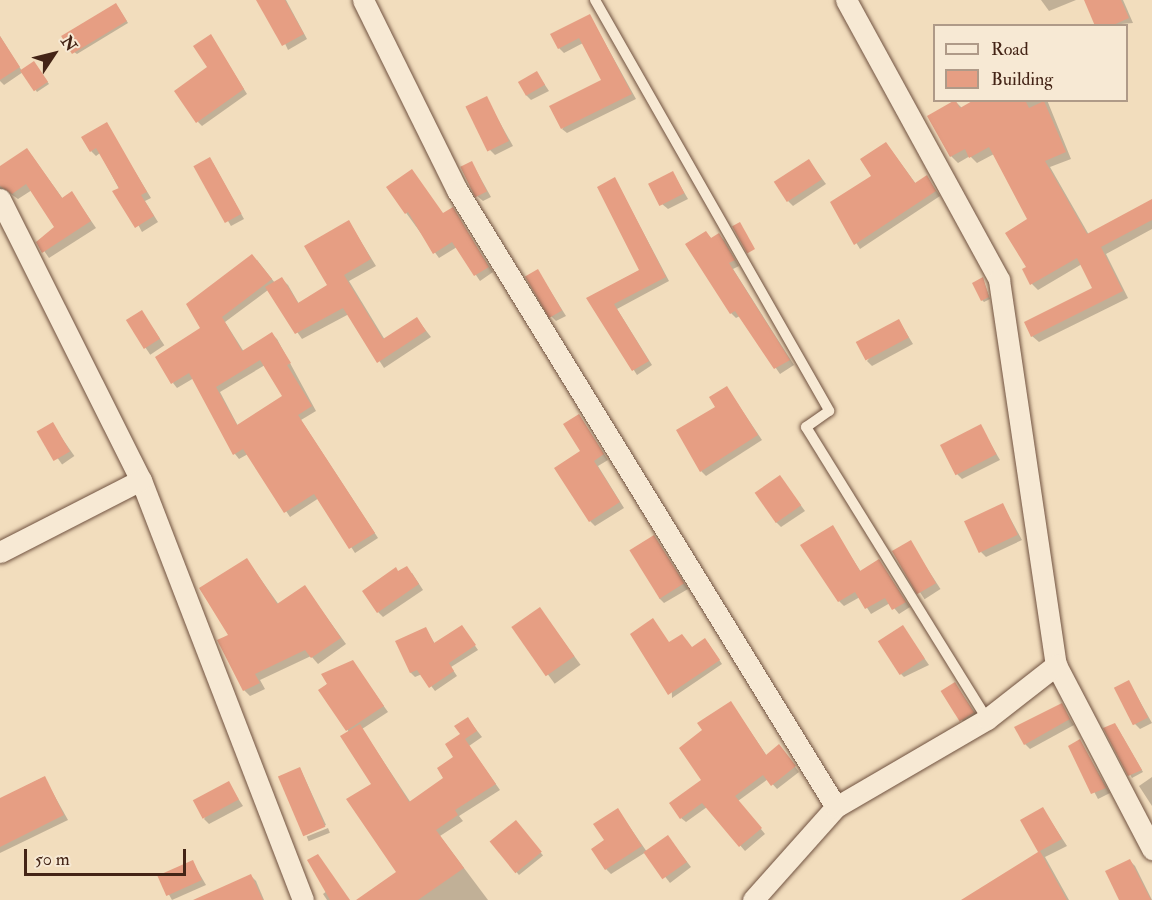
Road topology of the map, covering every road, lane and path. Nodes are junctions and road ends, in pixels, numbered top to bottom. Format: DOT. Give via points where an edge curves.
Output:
graph roads {
  1 [pos="363,0"];
  2 [pos="595,0"];
  3 [pos="846,0"];
  4 [pos="0,199"];
  5 [pos="141,480"];
  6 [pos="0,552"];
  7 [pos="1056,665"];
  8 [pos="987,719"];
  9 [pos="836,807"];
  10 [pos="1152,849"];
  11 [pos="303,900"];
  12 [pos="753,900"];
  1 -- 9 [label="street" via="457,190"];
  2 -- 8 [label="lane" via="829,411 806,427"];
  3 -- 7 [label="street" via="999,280"];
  4 -- 5 [label="street"];
  5 -- 6 [label="street"];
  5 -- 11 [label="street"];
  7 -- 8 [label="street"];
  7 -- 10 [label="street"];
  8 -- 9 [label="street"];
  9 -- 12 [label="street"];
}
